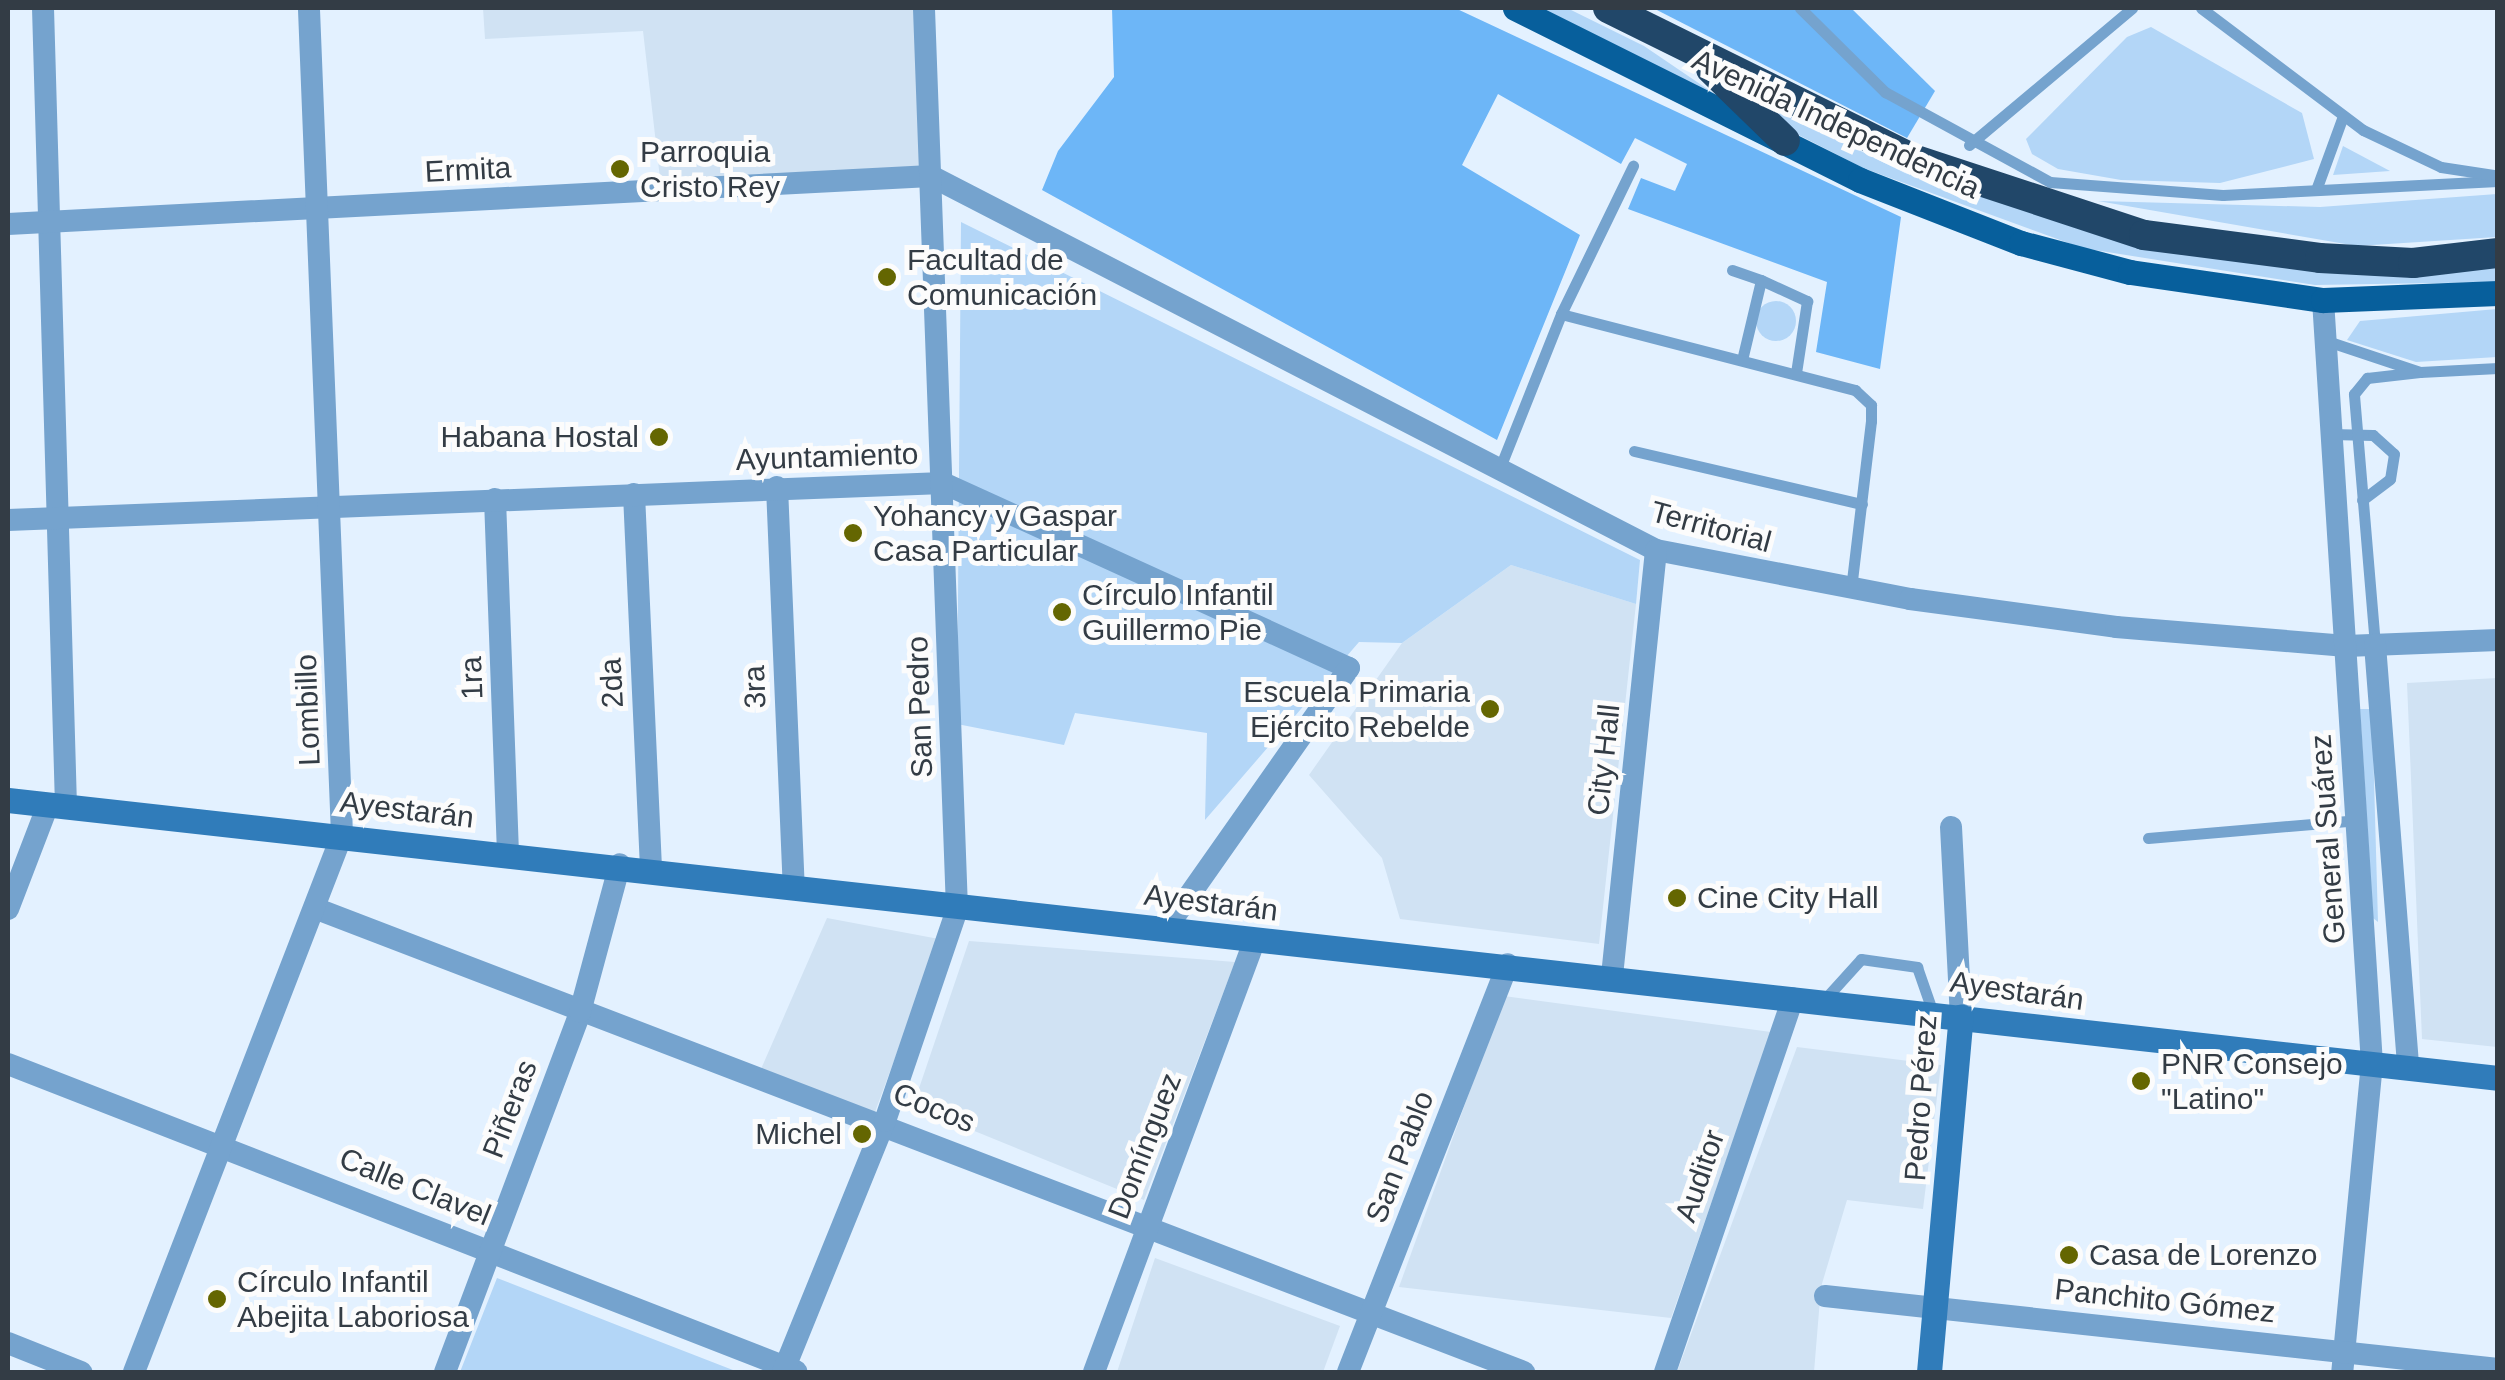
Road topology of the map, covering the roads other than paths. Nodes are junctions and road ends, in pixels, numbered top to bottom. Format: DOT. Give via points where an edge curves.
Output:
graph roads {
  1 [pos="43,8"];
  2 [pos="309,8"];
  3 [pos="924,8"];
  4 [pos="1515,8"];
  5 [pos="1608,8"];
  6 [pos="1800,8"];
  7 [pos="2132,8"];
  8 [pos="2202,8"];
  9 [pos="1691,49"];
  10 [pos="2343,116"];
  11 [pos="1786,141"];
  12 [pos="1968,145"];
  13 [pos="1633,166"];
  14 [pos="931,176"];
  15 [pos="2498,178"];
  16 [pos="2316,190"];
  17 [pos="320,208"];
  18 [pos="51,222"];
  19 [pos="8,224"];
  20 [pos="2498,253"];
  21 [pos="1732,270"];
  22 [pos="1761,280"];
  23 [pos="2498,294"];
  24 [pos="2323,300"];
  25 [pos="1562,314"];
  26 [pos="2324,339"];
  27 [pos="1742,360"];
  28 [pos="2498,368"];
  29 [pos="2420,372"];
  30 [pos="1796,373"];
  31 [pos="2358,432"];
  32 [pos="2330,434"];
  33 [pos="1634,451"];
  34 [pos="1499,470"];
  35 [pos="943,483"];
  36 [pos="777,487"];
  37 [pos="634,494"];
  38 [pos="495,500"];
  39 [pos="2362,500"];
  40 [pos="1862,504"];
  41 [pos="333,505"];
  42 [pos="60,518"];
  43 [pos="8,520"];
  44 [pos="1656,550"];
  45 [pos="1852,589"];
  46 [pos="2498,640"];
  47 [pos="2346,646"];
  48 [pos="2376,646"];
  49 [pos="8,800"];
  50 [pos="57,806"];
  51 [pos="2356,820"];
  52 [pos="1951,827"];
  53 [pos="342,834"];
  54 [pos="2148,838"];
  55 [pos="508,855"];
  56 [pos="620,864"];
  57 [pos="651,868"];
  58 [pos="794,885"];
  59 [pos="318,908"];
  60 [pos="8,909"];
  61 [pos="957,909"];
  62 [pos="1165,930"];
  63 [pos="1254,941"];
  64 [pos="1508,964"];
  65 [pos="1612,976"];
  66 [pos="1792,998"];
  67 [pos="1824,1001"];
  68 [pos="580,1012"];
  69 [pos="1934,1013"];
  70 [pos="1961,1016"];
  71 [pos="2372,1063"];
  72 [pos="8,1064"];
  73 [pos="2408,1068"];
  74 [pos="2498,1078"];
  75 [pos="885,1121"];
  76 [pos="220,1142"];
  77 [pos="1146,1226"];
  78 [pos="488,1249"];
  79 [pos="1826,1296"];
  80 [pos="1937,1307"];
  81 [pos="1372,1311"];
  82 [pos="8,1343"];
  83 [pos="2343,1362"];
  84 [pos="2498,1369"];
  85 [pos="789,1371"];
  86 [pos="81,1372"];
  87 [pos="134,1372"];
  88 [pos="445,1372"];
  89 [pos="1094,1372"];
  90 [pos="1348,1372"];
  91 [pos="1524,1372"];
  92 [pos="1665,1372"];
  93 [pos="1929,1372"];
  1 -- 18 [label="street"];
  2 -- 17 [label="street, Lombillo"];
  3 -- 14 [label="street, San Pedro"];
  4 -- 11 [label="main road, Avenida Independencia"];
  5 -- 9 [label="highway, Avenida Independencia"];
  6 -- 12 [label="lane" via="1885,92"];
  7 -- 12 [label="lane"];
  8 -- 10 [label="lane"];
  9 -- 11 [label="highway"];
  9 -- 20 [label="highway, Avenida Independencia" via="1913,160 2144,235 2320,258"];
  10 -- 15 [label="lane" via="2406,154"];
  10 -- 16 [label="lane"];
  11 -- 24 [label="main road, Avenida Independencia" via="1923,208 2021,243 2130,272"];
  12 -- 16 [label="lane" via="2050,182 2103,190"];
  13 -- 25 [label="lane"];
  14 -- 17 [label="street, Ermita"];
  14 -- 34 [label="street, Territorial"];
  14 -- 35 [label="street, San Pedro"];
  15 -- 16 [label="lane"];
  17 -- 18 [label="street, Ermita"];
  17 -- 41 [label="street, Lombillo"];
  18 -- 19 [label="street, Ermita"];
  18 -- 42 [label="street"];
  21 -- 22 [label="lane"];
  22 -- 27 [label="lane"];
  22 -- 30 [label="lane" via="1806,301"];
  23 -- 24 [label="main road, Avenida Independencia"];
  24 -- 26 [label="street, General Suárez"];
  25 -- 27 [label="lane"];
  25 -- 34 [label="lane"];
  26 -- 29 [label="lane"];
  26 -- 32 [label="street, General Suárez"];
  27 -- 30 [label="lane"];
  28 -- 29 [label="lane"];
  29 -- 31 [label="lane" via="2367,378 2354,394"];
  30 -- 40 [label="lane" via="1871,405"];
  31 -- 32 [label="lane"];
  31 -- 39 [label="lane"];
  31 -- 39 [label="lane" via="2394,454 2390,479"];
  32 -- 47 [label="street, General Suárez"];
  33 -- 40 [label="lane"];
  34 -- 44 [label="street, Territorial"];
  35 -- 36 [label="street, Ayuntamiento"];
  35 -- 61 [label="street, San Pedro"];
  35 -- 62 [label="street, Ayuntamiento" via="1349,668"];
  36 -- 37 [label="street, Ayuntamiento"];
  36 -- 58 [label="street, 3ra"];
  37 -- 38 [label="street, Ayuntamiento"];
  37 -- 57 [label="street, 2da"];
  38 -- 41 [label="street, Ayuntamiento"];
  38 -- 55 [label="street, 1ra"];
  39 -- 48 [label="lane"];
  40 -- 45 [label="lane"];
  41 -- 42 [label="street, Ayuntamiento"];
  41 -- 53 [label="street, Lombillo"];
  42 -- 43 [label="street, Ayuntamiento"];
  42 -- 50 [label="street"];
  44 -- 45 [label="street, Territorial"];
  44 -- 65 [label="street, City Hall"];
  45 -- 47 [label="street, Territorial" via="2116,626"];
  46 -- 48 [label="street, Territorial"];
  47 -- 48 [label="street, Territorial"];
  47 -- 51 [label="street, General Suárez"];
  48 -- 73 [label="street, General Suárez"];
  49 -- 50 [label="main road, Ayestarán"];
  50 -- 53 [label="main road, Ayestarán"];
  50 -- 60 [label="street"];
  51 -- 54 [label="lane"];
  51 -- 71 [label="street, General Suárez"];
  52 -- 70 [label="street, Pedro Pérez"];
  53 -- 55 [label="main road, Ayestarán"];
  53 -- 59 [label="street, Lombillo"];
  55 -- 56 [label="main road, Ayestarán"];
  56 -- 57 [label="main road, Ayestarán"];
  56 -- 68 [label="street, Piñeras"];
  57 -- 58 [label="main road, Ayestarán"];
  58 -- 61 [label="main road, Ayestarán"];
  59 -- 68 [label="street, Cocos"];
  59 -- 76 [label="street, Lombillo"];
  61 -- 62 [label="main road, Ayestarán"];
  61 -- 75 [label="street, San Pedro"];
  62 -- 63 [label="main road, Ayestarán"];
  63 -- 64 [label="main road, Ayestarán"];
  63 -- 77 [label="street, Domínguez"];
  64 -- 65 [label="main road, Ayestarán"];
  64 -- 81 [label="street, San Pablo"];
  65 -- 66 [label="main road, Ayestarán"];
  66 -- 67 [label="main road, Ayestarán"];
  66 -- 92 [label="street, Auditor"];
  67 -- 69 [label="main road, Ayestarán"];
  67 -- 69 [label="lane" via="1861,960 1917,967"];
  68 -- 75 [label="street, Cocos"];
  68 -- 78 [label="street, Piñeras"];
  69 -- 70 [label="main road, Ayestarán"];
  70 -- 71 [label="main road, Ayestarán"];
  70 -- 80 [label="main road, Pedro Pérez"];
  71 -- 73 [label="main road, Ayestarán"];
  71 -- 83 [label="street, General Suárez"];
  72 -- 76 [label="street, Calle Clavel"];
  73 -- 74 [label="main road, Ayestarán"];
  75 -- 77 [label="street, Cocos"];
  75 -- 85 [label="street, San Pedro"];
  76 -- 78 [label="street, Calle Clavel"];
  76 -- 87 [label="street, Lombillo"];
  77 -- 81 [label="street, Cocos"];
  77 -- 89 [label="street, Domínguez"];
  78 -- 85 [label="street, Calle Clavel"];
  78 -- 88 [label="street, Piñeras"];
  79 -- 80 [label="street, Panchito Gómez"];
  80 -- 83 [label="street, Panchito Gómez"];
  80 -- 93 [label="main road, Pedro Pérez"];
  81 -- 90 [label="street, San Pablo"];
  81 -- 91 [label="street, Cocos"];
  82 -- 86 [label="street"];
  83 -- 84 [label="street, Panchito Gómez"];
}
